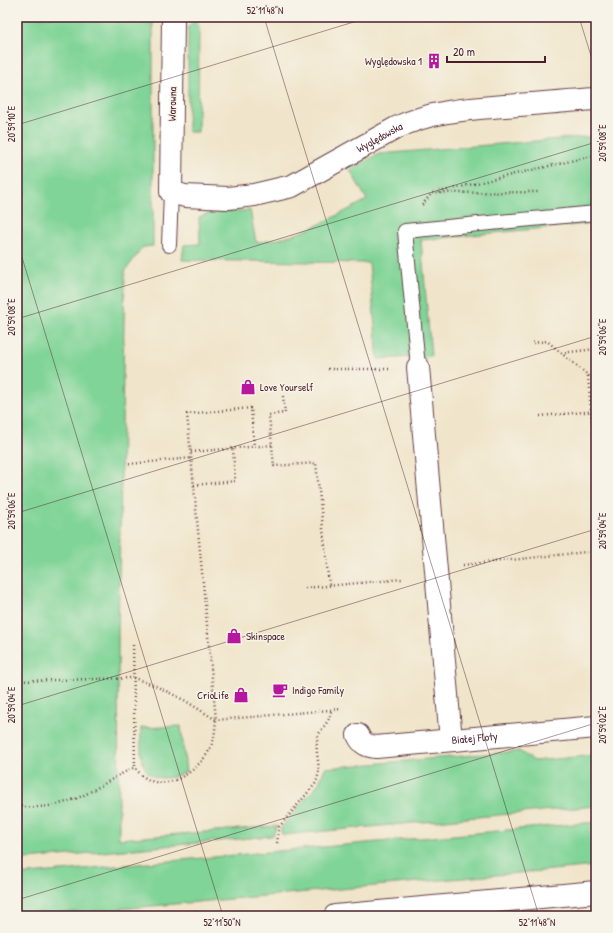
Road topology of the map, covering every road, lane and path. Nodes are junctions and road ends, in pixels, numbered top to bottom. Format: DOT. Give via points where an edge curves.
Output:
graph roads {
  1 [pos="173,17"];
  2 [pos="596,99"];
  3 [pos="596,155"];
  4 [pos="171,192"];
  5 [pos="543,192"];
  6 [pos="432,193"];
  7 [pos="423,212"];
  8 [pos="596,213"];
  9 [pos="169,245"];
  10 [pos="534,342"];
  11 [pos="596,349"];
  12 [pos="561,353"];
  13 [pos="407,368"];
  14 [pos="328,369"];
  15 [pos="588,376"];
  16 [pos="596,382"];
  17 [pos="284,396"];
  18 [pos="591,411"];
  19 [pos="596,411"];
  20 [pos="540,416"];
  21 [pos="596,436"];
  22 [pos="594,439"];
  23 [pos="273,445"];
  24 [pos="254,447"];
  25 [pos="233,449"];
  26 [pos="191,452"];
  27 [pos="192,458"];
  28 [pos="129,464"];
  29 [pos="596,467"];
  30 [pos="194,485"];
  31 [pos="596,552"];
  32 [pos="456,566"];
  33 [pos="402,579"];
  34 [pos="329,585"];
  35 [pos="305,588"];
  36 [pos="133,641"];
  37 [pos="134,678"];
  38 [pos="17,681"];
  39 [pos="340,708"];
  40 [pos="331,710"];
  41 [pos="216,720"];
  42 [pos="596,727"];
  43 [pos="358,735"];
  44 [pos="451,740"];
  45 [pos="135,767"];
  46 [pos="17,806"];
  47 [pos="277,843"];
  48 [pos="596,892"];
  49 [pos="335,916"];
  1 -- 4 [label="street, Warowna"];
  2 -- 4 [label="street, Wyględowska" via="465,110 428,116 396,128 292,186 254,195 228,198 185,196"];
  3 -- 6 [label="path"];
  4 -- 9 [label="lane"];
  5 -- 6 [label="path"];
  6 -- 7 [label="path" via="422,205"];
  8 -- 13 [label="lane" via="405,231"];
  10 -- 12 [label="path" via="547,341"];
  11 -- 12 [label="path"];
  12 -- 15 [label="path"];
  13 -- 14 [label="path"];
  13 -- 44 [label="street"];
  15 -- 16 [label="path"];
  15 -- 18 [label="path"];
  17 -- 23 [label="path" via="285,413 269,415"];
  18 -- 19 [label="path"];
  18 -- 20 [label="path"];
  18 -- 22 [label="path"];
  21 -- 22 [label="path"];
  22 -- 29 [label="path"];
  23 -- 24 [label="path"];
  23 -- 34 [label="path" via="274,466 316,463"];
  24 -- 25 [label="path"];
  24 -- 26 [label="path" via="251,408 187,414"];
  25 -- 26 [label="path"];
  25 -- 30 [label="path" via="235,482"];
  26 -- 27 [label="path"];
  27 -- 28 [label="path"];
  27 -- 30 [label="path"];
  30 -- 41 [label="path"];
  31 -- 32 [label="path"];
  33 -- 34 [label="path"];
  34 -- 35 [label="path"];
  36 -- 37 [label="path"];
  37 -- 38 [label="path"];
  37 -- 41 [label="path" via="184,700"];
  37 -- 45 [label="path"];
  39 -- 40 [label="path"];
  40 -- 41 [label="path"];
  40 -- 47 [label="path" via="331,716 317,740 318,779 279,827"];
  41 -- 45 [label="path" via="212,744 193,770 185,776 164,783 155,782 139,774"];
  42 -- 44 [label="street, Białej Floty"];
  43 -- 44 [label="street, Białej Floty" via="368,746"];
  45 -- 46 [label="path" via="68,801 37,807"];
  48 -- 49 [label="street"];
}
